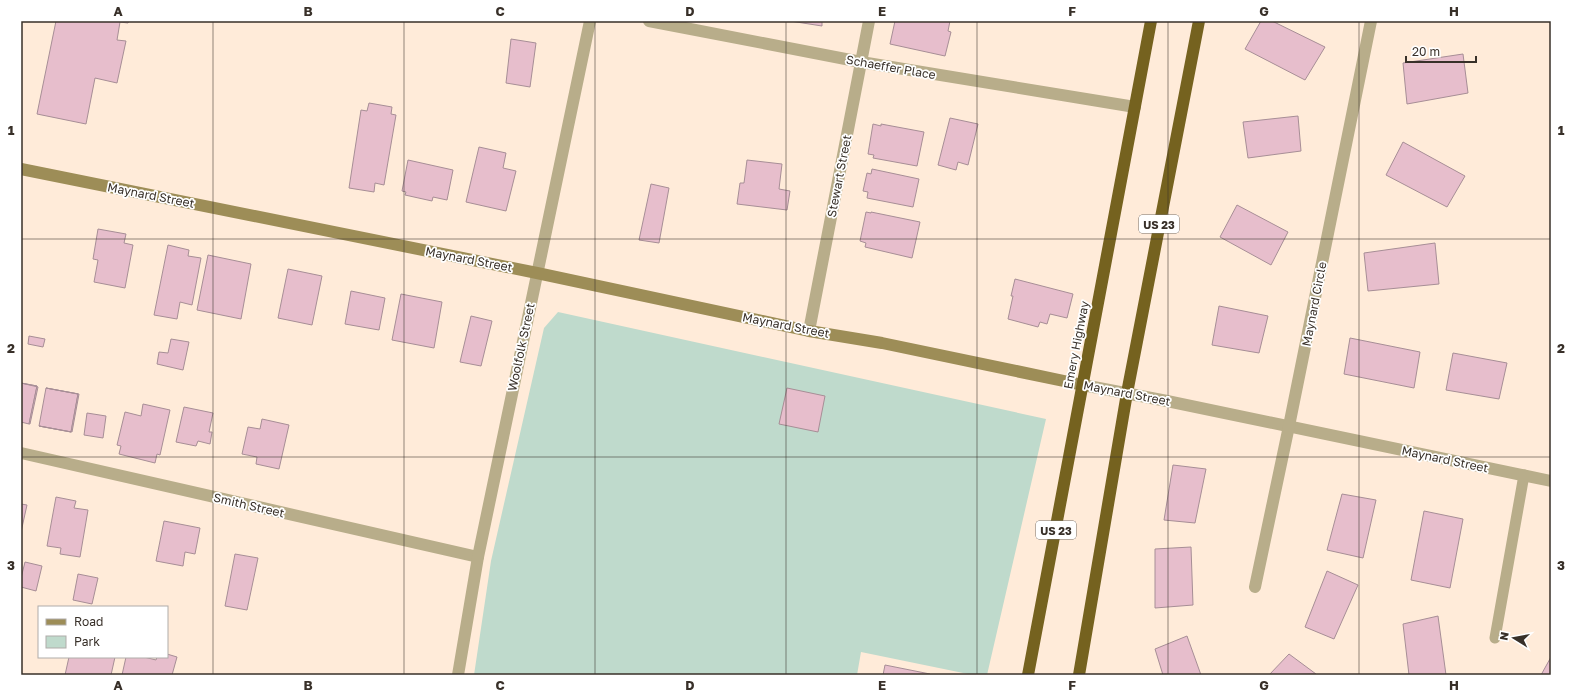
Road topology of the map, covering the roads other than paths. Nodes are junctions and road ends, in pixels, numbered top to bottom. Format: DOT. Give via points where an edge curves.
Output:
graph roads {
  1 [pos="590,21"];
  2 [pos="649,21"];
  3 [pos="869,21"];
  4 [pos="1151,21"];
  5 [pos="1199,21"];
  6 [pos="1371,21"];
  7 [pos="861,62"];
  8 [pos="1134,107"];
  9 [pos="21,169"];
  10 [pos="537,272"];
  11 [pos="809,331"];
  12 [pos="1083,385"];
  13 [pos="1127,393"];
  14 [pos="1289,426"];
  15 [pos="21,453"];
  16 [pos="1524,476"];
  17 [pos="1551,481"];
  18 [pos="478,557"];
  19 [pos="1255,587"];
  20 [pos="1495,638"];
  21 [pos="458,675"];
  22 [pos="1028,675"];
  23 [pos="1080,675"];
  1 -- 10 [label="street, Woolfolk Street"];
  2 -- 7 [label="street, Schaeffer Place"];
  3 -- 7 [label="street, Stewart Street"];
  4 -- 8 [label="highway, Emery Highway / US 23"];
  5 -- 13 [label="highway, US 23"];
  6 -- 14 [label="street, Maynard Circle"];
  7 -- 8 [label="street, Schaeffer Place"];
  7 -- 11 [label="street, Stewart Street"];
  8 -- 12 [label="highway, Emery Highway / US 23"];
  9 -- 10 [label="street, Maynard Street"];
  10 -- 11 [label="street, Maynard Street"];
  10 -- 18 [label="street, Woolfolk Street"];
  11 -- 12 [label="street, Maynard Street" via="882,343"];
  12 -- 13 [label="street, Maynard Street"];
  12 -- 22 [label="highway, Emery Highway / US 23"];
  13 -- 14 [label="street, Maynard Street"];
  13 -- 23 [label="highway, US 23"];
  14 -- 16 [label="street, Maynard Street"];
  14 -- 19 [label="street, Maynard Circle"];
  15 -- 18 [label="street, Smith Street"];
  16 -- 17 [label="street, Maynard Street"];
  16 -- 20 [label="lane"];
  18 -- 21 [label="street, Woolfolk Street"];
}
